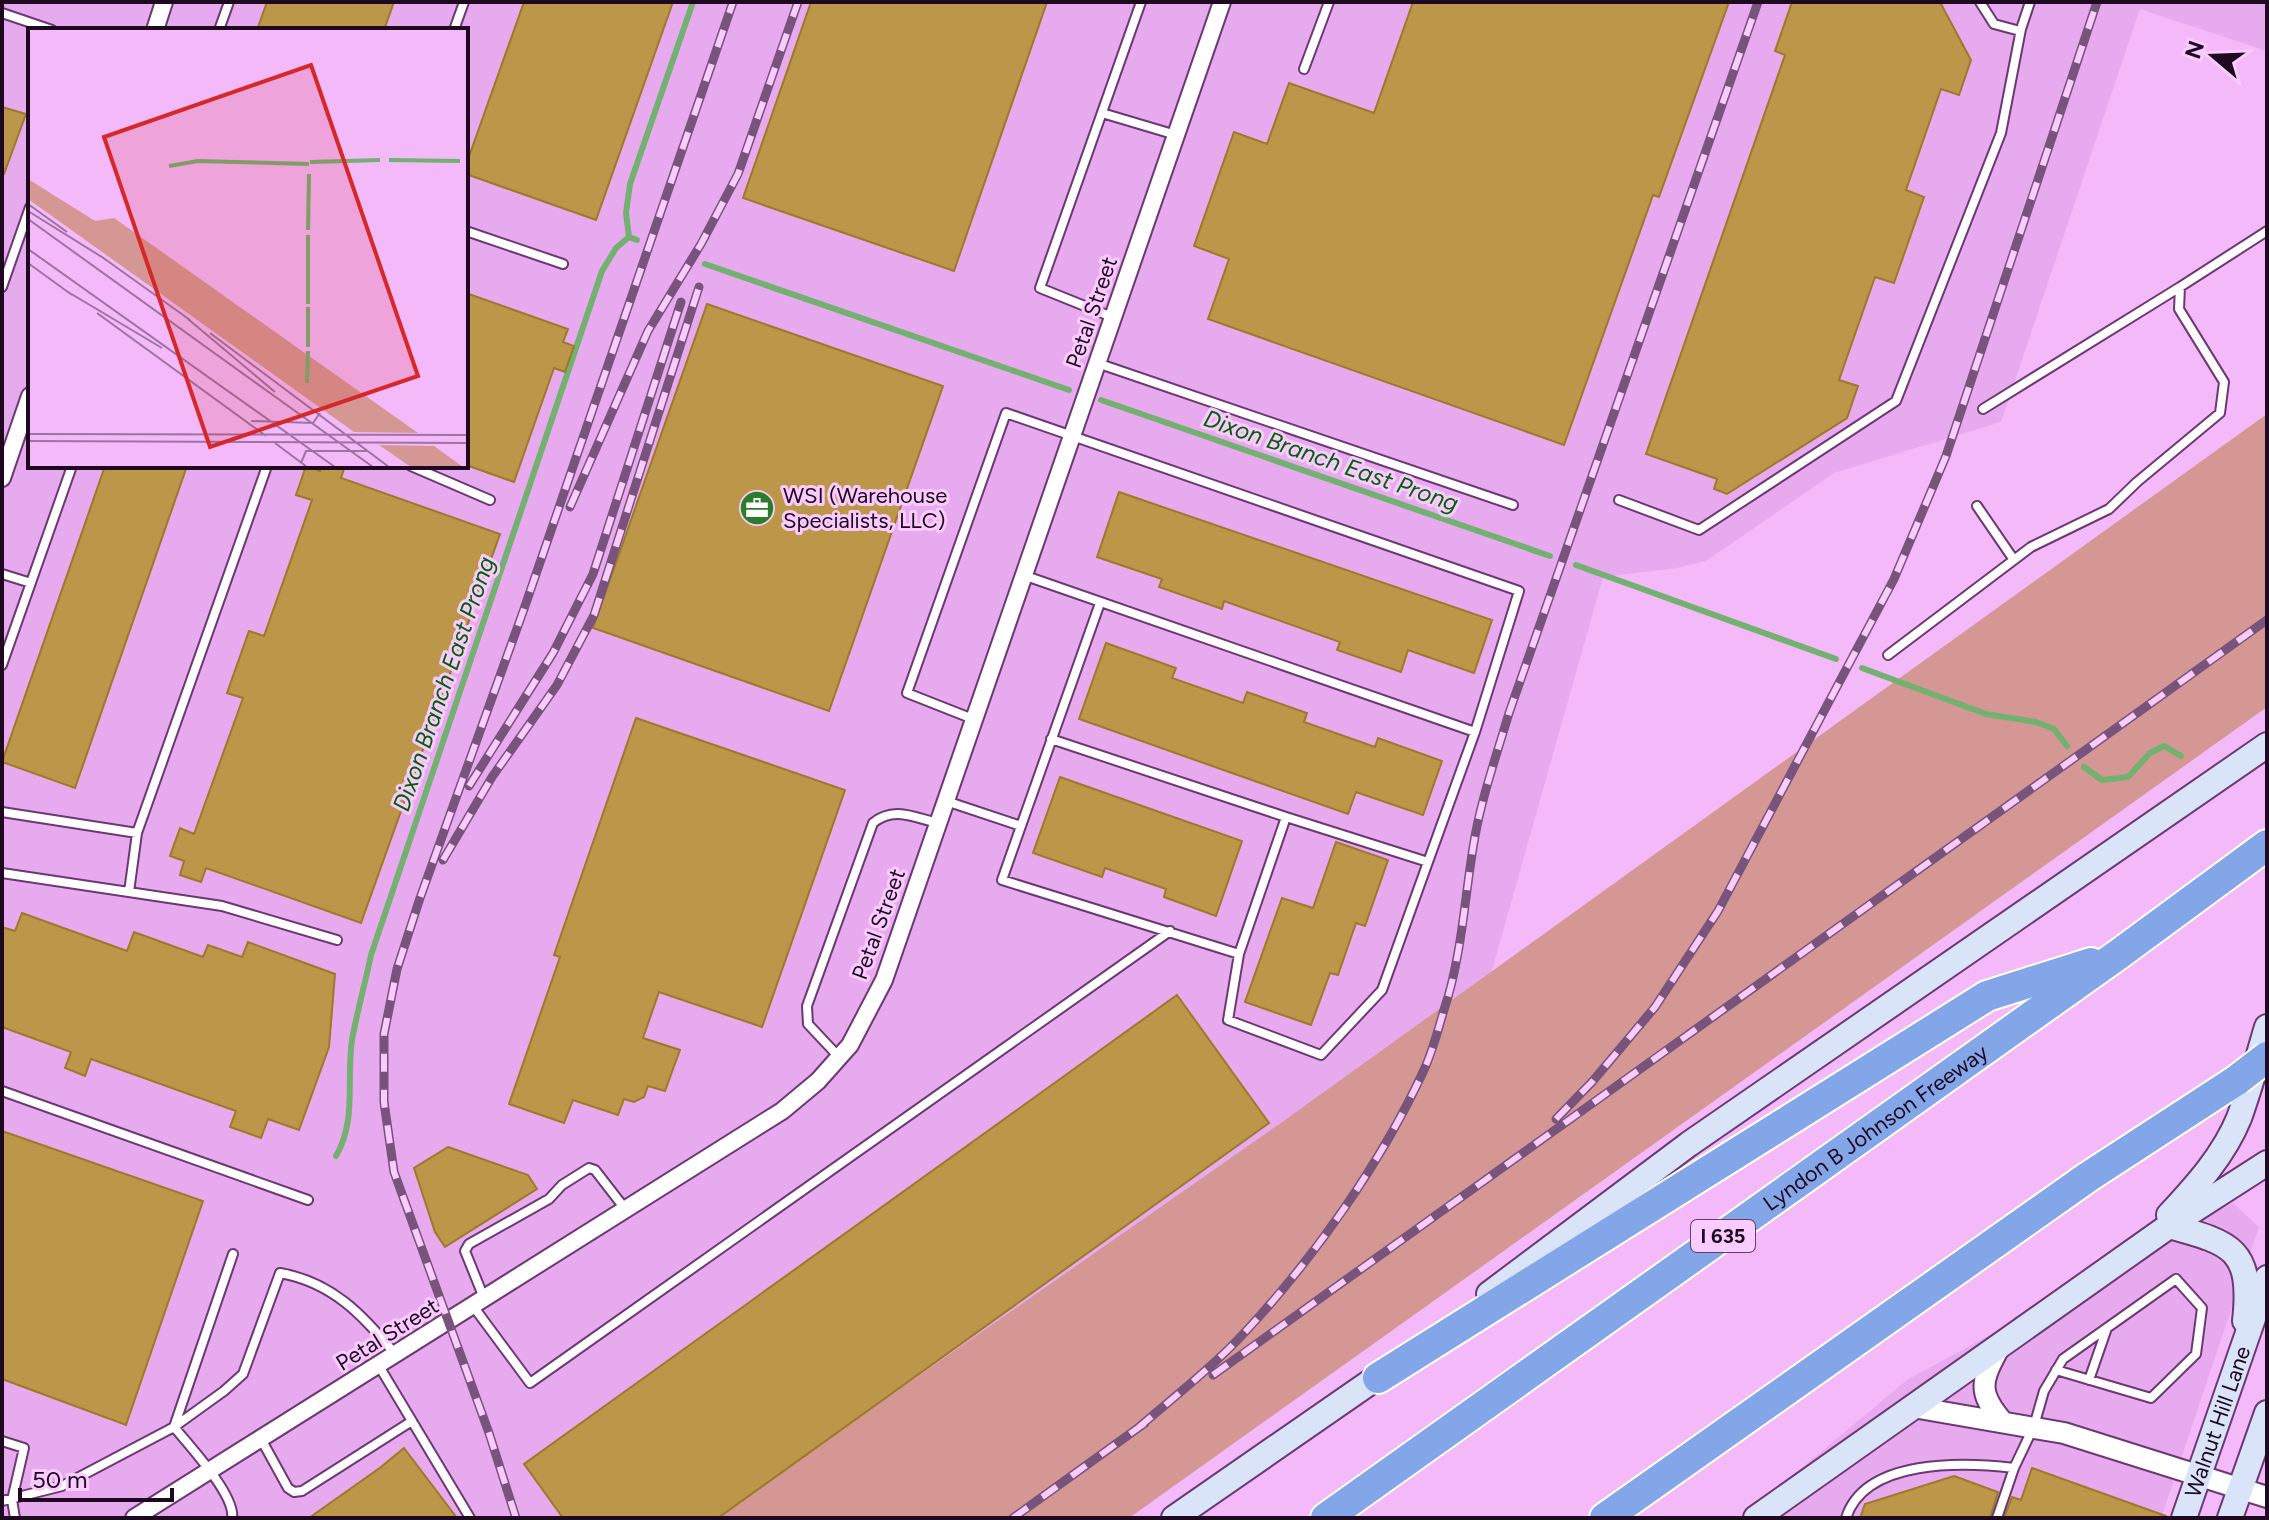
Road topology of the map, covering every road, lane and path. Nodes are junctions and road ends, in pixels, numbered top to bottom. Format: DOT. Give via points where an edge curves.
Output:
graph roads {
  1 [pos="164,2"];
  2 [pos="229,2"];
  3 [pos="464,2"];
  4 [pos="1141,2"];
  5 [pos="1222,2"];
  6 [pos="1329,2"];
  7 [pos="1980,2"];
  8 [pos="2030,2"];
  9 [pos="2,13"];
  10 [pos="46,28"];
  11 [pos="156,28"];
  12 [pos="220,28"];
  13 [pos="455,28"];
  14 [pos="2020,31"];
  15 [pos="1304,69"];
  16 [pos="1102,113"];
  17 [pos="1176,135"];
  18 [pos="28,213"];
  19 [pos="2267,231"];
  20 [pos="468,232"];
  21 [pos="563,264"];
  22 [pos="2,287"];
  23 [pos="2180,287"];
  24 [pos="1112,317"];
  25 [pos="1097,363"];
  26 [pos="28,402"];
  27 [pos="1983,409"];
  28 [pos="1071,434"];
  29 [pos="71,468"];
  30 [pos="266,468"];
  31 [pos="416,468"];
  32 [pos="2,478"];
  33 [pos="490,500"];
  34 [pos="1619,500"];
  35 [pos="1513,505"];
  36 [pos="1977,506"];
  37 [pos="2014,560"];
  38 [pos="2,574"];
  39 [pos="1022,575"];
  40 [pos="31,583"];
  41 [pos="1100,603"];
  42 [pos="1888,655"];
  43 [pos="2,665"];
  44 [pos="973,719"];
  45 [pos="1475,732"];
  46 [pos="1051,739"];
  47 [pos="2267,745"];
  48 [pos="945,800"];
  49 [pos="2,812"];
  50 [pos="1286,817"];
  51 [pos="937,823"];
  52 [pos="1021,826"];
  53 [pos="137,833"];
  54 [pos="2267,845"];
  55 [pos="1428,862"];
  56 [pos="2,873"];
  57 [pos="129,892"];
  58 [pos="1170,931"];
  59 [pos="337,940"];
  60 [pos="1239,954"];
  61 [pos="2119,954"];
  62 [pos="2267,1027"];
  63 [pos="2267,1057"];
  64 [pos="839,1058"];
  65 [pos="2,1091"];
  66 [pos="2267,1163"];
  67 [pos="308,1200"];
  68 [pos="626,1210"];
  69 [pos="2169,1226"];
  70 [pos="2134,1251"];
  71 [pos="233,1254"];
  72 [pos="2267,1278"];
  73 [pos="479,1303"];
  74 [pos="2107,1328"];
  75 [pos="2001,1346"];
  76 [pos="396,1355"];
  77 [pos="2241,1355"];
  78 [pos="379,1366"];
  79 [pos="2056,1370"];
  80 [pos="1378,1378"];
  81 [pos="2089,1380"];
  82 [pos="1913,1407"];
  83 [pos="2267,1413"];
  84 [pos="412,1421"];
  85 [pos="2003,1422"];
  86 [pos="2034,1426"];
  87 [pos="174,1427"];
  88 [pos="261,1439"];
  89 [pos="2,1441"];
  90 [pos="2014,1468"];
  91 [pos="210,1471"];
  92 [pos="2199,1476"];
  93 [pos="2241,1488"];
  94 [pos="2267,1497"];
  95 [pos="7,1500"];
  96 [pos="15,1518"];
  97 [pos="134,1518"];
  98 [pos="232,1518"];
  99 [pos="470,1518"];
  100 [pos="1174,1518"];
  101 [pos="1326,1518"];
  102 [pos="1605,1518"];
  103 [pos="1756,1518"];
  104 [pos="1846,1518"];
  105 [pos="1997,1518"];
  106 [pos="2184,1518"];
  107 [pos="2230,1518"];
  1 -- 11 [label="street"];
  2 -- 12 [label="lane"];
  3 -- 13 [label="lane"];
  4 -- 16 [label="lane"];
  5 -- 17 [label="street, Petal Street"];
  6 -- 15 [label="lane"];
  7 -- 14 [label="lane" via="1994,24"];
  8 -- 14 [label="lane"];
  9 -- 10 [label="lane"];
  14 -- 34 [label="lane" via="2001,133 1896,401 1699,530"];
  16 -- 17 [label="lane"];
  16 -- 24 [label="lane" via="1040,288"];
  17 -- 24 [label="street, Petal Street"];
  18 -- 22 [label="lane"];
  19 -- 23 [label="lane"];
  20 -- 21 [label="lane"];
  23 -- 27 [label="lane"];
  23 -- 37 [label="lane" via="2179,309 2224,382 2220,413 2109,509"];
  24 -- 25 [label="street, Petal Street"];
  25 -- 28 [label="street, Petal Street"];
  25 -- 35 [label="lane"];
  26 -- 32 [label="street"];
  28 -- 39 [label="street, Petal Street"];
  28 -- 44 [label="lane" via="1006,413 907,693"];
  28 -- 45 [label="lane" via="1519,591"];
  29 -- 40 [label="lane"];
  30 -- 53 [label="lane"];
  31 -- 33 [label="lane"];
  36 -- 37 [label="lane"];
  37 -- 42 [label="lane"];
  38 -- 40 [label="lane"];
  39 -- 41 [label="lane"];
  39 -- 44 [label="street, Petal Street"];
  40 -- 43 [label="lane"];
  41 -- 45 [label="lane"];
  41 -- 46 [label="lane"];
  44 -- 48 [label="street, Petal Street"];
  45 -- 55 [label="lane"];
  46 -- 50 [label="lane"];
  46 -- 52 [label="lane"];
  47 -- 80 [label="main road" via="1689,1144"];
  48 -- 51 [label="street, Petal Street"];
  48 -- 52 [label="lane"];
  49 -- 53 [label="lane"];
  50 -- 55 [label="lane"];
  50 -- 60 [label="lane"];
  51 -- 64 [label="street, Petal Street" via="884,980"];
  51 -- 64 [label="lane" via="895,812 873,823 807,1006 808,1024"];
  52 -- 58 [label="lane" via="1002,880"];
  53 -- 57 [label="lane"];
  54 -- 61 [label="highway, Lyndon B Johnson Freeway / I 635"];
  55 -- 60 [label="lane" via="1382,990 1321,1055 1228,1020"];
  56 -- 57 [label="lane"];
  57 -- 59 [label="lane" via="222,906"];
  58 -- 60 [label="lane"];
  58 -- 73 [label="lane" via="530,1383"];
  61 -- 80 [label="highway" via="1987,996"];
  61 -- 101 [label="highway, Lyndon B Johnson Freeway / I 635"];
  62 -- 70 [label="main road" via="2238,1120 2219,1156"];
  63 -- 102 [label="highway, bridge"];
  64 -- 68 [label="street, Petal Street" via="782,1111"];
  65 -- 67 [label="lane"];
  66 -- 69 [label="main road"];
  68 -- 73 [label="street, Petal Street"];
  68 -- 73 [label="lane" via="595,1170 589,1168 562,1185 549,1199 469,1244 465,1251"];
  69 -- 70 [label="main road"];
  69 -- 77 [label="main road" via="2212,1238 2236,1252 2247,1302"];
  70 -- 75 [label="main road"];
  71 -- 87 [label="lane"];
  72 -- 77 [label="main road, Walnut Hill Lane"];
  73 -- 76 [label="street, Petal Street"];
  74 -- 79 [label="lane" via="2063,1359"];
  74 -- 81 [label="lane"];
  74 -- 81 [label="lane" via="2176,1279 2202,1308 2196,1354 2151,1398"];
  75 -- 82 [label="main road"];
  75 -- 85 [label="street" via="1983,1387 1989,1406"];
  76 -- 78 [label="street, Petal Street"];
  76 -- 87 [label="lane" via="349,1303 320,1286 280,1273 243,1374"];
  77 -- 92 [label="main road, Walnut Hill Lane"];
  78 -- 84 [label="lane"];
  78 -- 88 [label="street, Petal Street"];
  79 -- 81 [label="lane"];
  79 -- 86 [label="lane"];
  80 -- 100 [label="main road"];
  82 -- 85 [label="street"];
  82 -- 103 [label="main road"];
  83 -- 93 [label="main road, Walnut Hill Lane"];
  84 -- 88 [label="lane" via="294,1492"];
  84 -- 99 [label="lane"];
  85 -- 86 [label="street"];
  86 -- 90 [label="lane"];
  86 -- 92 [label="street"];
  87 -- 91 [label="lane"];
  87 -- 95 [label="lane" via="62,1486"];
  88 -- 91 [label="street, Petal Street"];
  89 -- 95 [label="lane" via="24,1448"];
  90 -- 104 [label="lane" via="1944,1465 1886,1478 1862,1490"];
  90 -- 105 [label="lane"];
  91 -- 97 [label="street, Petal Street"];
  91 -- 98 [label="lane"];
  92 -- 93 [label="street"];
  92 -- 106 [label="main road, Walnut Hill Lane"];
  93 -- 94 [label="street"];
  93 -- 107 [label="main road, Walnut Hill Lane"];
  95 -- 96 [label="lane"];
}
